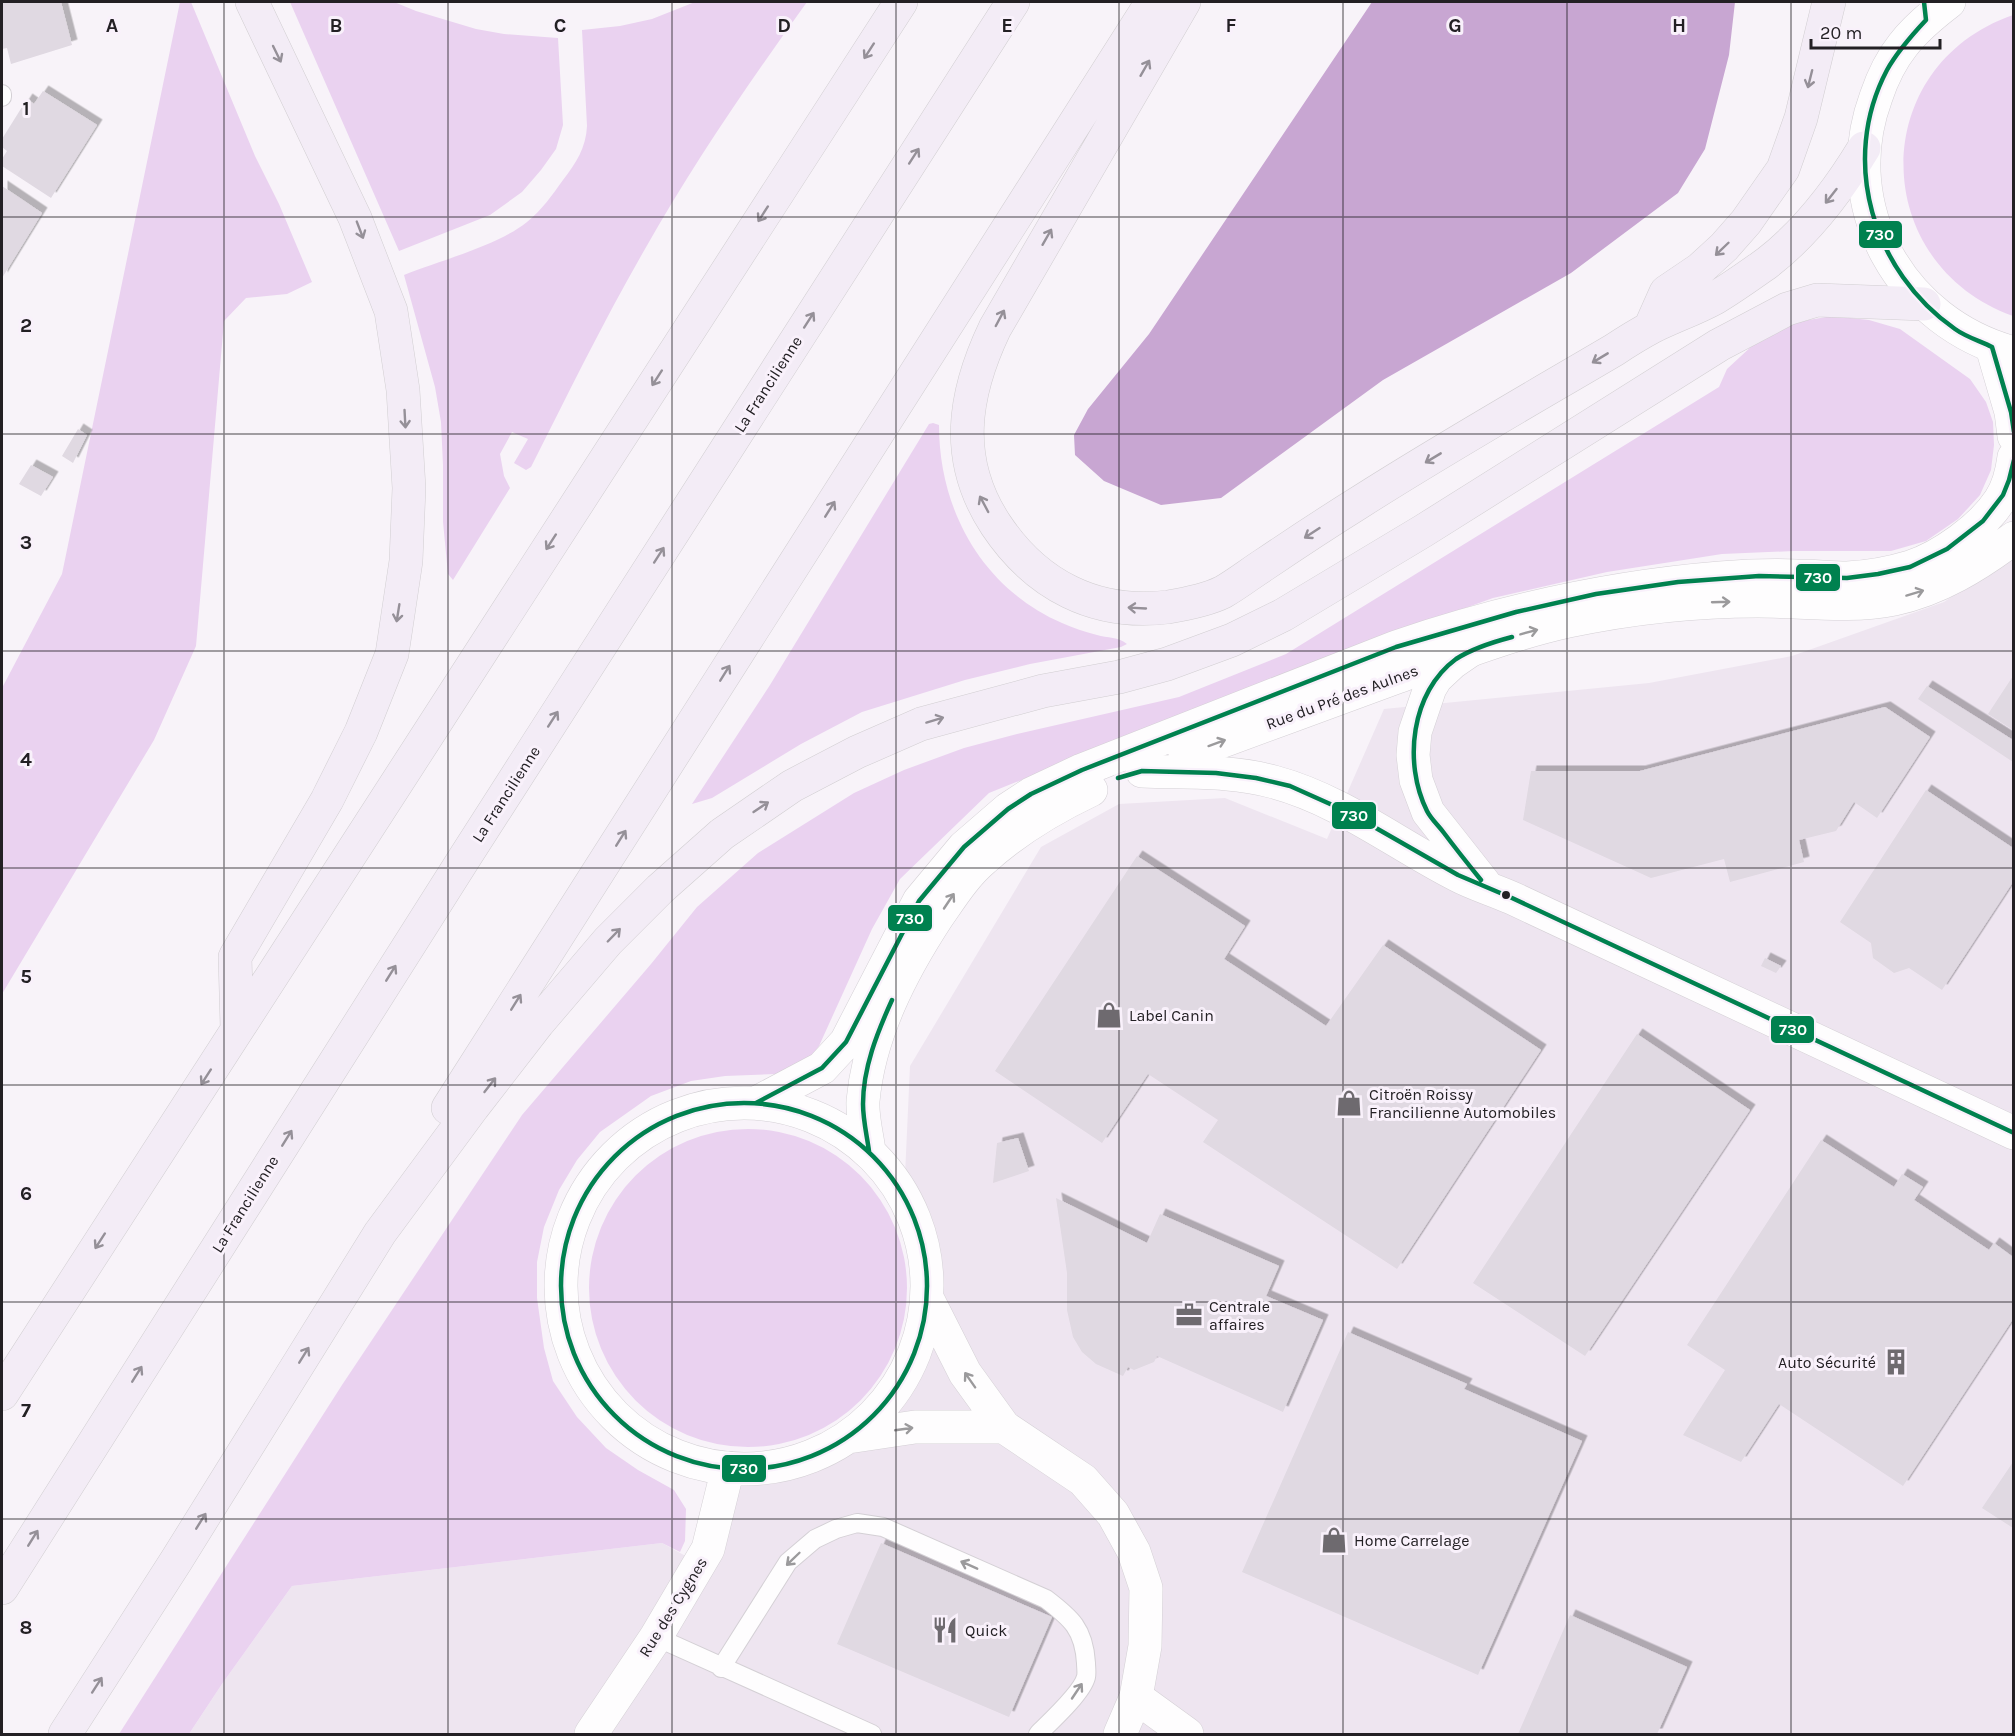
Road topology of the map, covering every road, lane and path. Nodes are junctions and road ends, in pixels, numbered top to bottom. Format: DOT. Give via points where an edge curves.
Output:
graph roads {
  1 [pos="252,2"];
  2 [pos="900,2"];
  3 [pos="1013,2"];
  4 [pos="1152,2"];
  5 [pos="1184,2"];
  6 [pos="1829,2"];
  7 [pos="1933,8"];
  8 [pos="1864,148"];
  9 [pos="1924,304"];
  10 [pos="1650,328"];
  11 [pos="2003,350"];
  12 [pos="2013,436"];
  13 [pos="2013,457"];
  14 [pos="2013,538"];
  15 [pos="1473,649"];
  16 [pos="1142,771"];
  17 [pos="1486,887"];
  18 [pos="237,1028"];
  19 [pos="756,1103"];
  20 [pos="2013,1133"];
  21 [pos="868,1151"];
  22 [pos="380,1233"];
  23 [pos="927,1298"];
  24 [pos="2,1394"];
  25 [pos="1004,1427"];
  26 [pos="846,1438"];
  27 [pos="728,1468"];
  28 [pos="2,1588"];
  29 [pos="656,1637"];
  30 [pos="721,1668"];
  31 [pos="1136,1697"];
  32 [pos="65,1734"];
  33 [pos="591,1734"];
  34 [pos="872,1734"];
  35 [pos="1038,1734"];
  36 [pos="1120,1734"];
  37 [pos="1187,1734"];
  1 -- 18 [label="highway, one-way" via="356,218 391,311 403,390 409,488 406,561 392,654 362,732 327,800 235,957"];
  2 -- 18 [label="highway, one-way"];
  28 -- 3 [label="highway, La Francilienne, one-way"];
  22 -- 4 [label="highway, one-way" via="423,1148"];
  10 -- 5 [label="highway, one-way" via="1361,501 1222,592 1170,606 1130,608 1091,601 1056,586 1012,547 979,495 966,441 972,389 982,356 1005,308"];
  6 -- 10 [label="highway, one-way" via="1801,118 1783,169 1724,247 1666,292"];
  7 -- 8 [label="street" via="1901,47 1883,78 1870,113"];
  8 -- 9 [label="street" via="1866,191 1876,233 1896,271"];
  8 -- 10 [label="highway, one-way" via="1816,216 1767,263 1714,298"];
  9 -- 11 [label="street" via="1956,329"];
  22 -- 9 [label="highway, one-way" via="516,1051 608,941 722,834 792,786 921,724 1043,691 1167,664 1242,635 1283,615 1423,531 1719,345 1787,309 1817,300"];
  11 -- 12 [label="street"];
  13 -- 19 [label="street, Rue du Pré des Aulnes" via="2007,486 1983,519 1951,546 1912,567 1848,578 1722,578 1665,583 1531,607 1396,647 1082,770 1032,794 964,847 919,901 846,1042 822,1068"];
  15 -- 14 [label="street, Rue du Pré des Aulnes, one-way" via="1568,621 1657,606 1893,599 1963,572"];
  16 -- 15 [label="street, Rue du Pré des Aulnes, one-way"];
  15 -- 17 [label="street" via="1452,663 1430,688 1415,732 1413,754 1416,780 1428,812"];
  16 -- 17 [label="street" via="1236,775 1290,786 1348,812"];
  21 -- 16 [label="street, Rue du Pré des Aulnes, one-way" via="863,1103 880,1025 917,948 961,883 983,860 1033,821 1122,776"];
  17 -- 20 [label="street"];
  18 -- 24 [label="highway, one-way"];
  19 -- 21 [label="street" via="816,1118 844,1132"];
  19 -- 27 [label="street" via="720,1105 685,1113 653,1127 624,1148 599,1173 580,1204 561,1272 562,1307 570,1342 584,1375 604,1404 659,1448 692,1461"];
  21 -- 23 [label="street" via="894,1181 915,1220 927,1271"];
  32 -- 22 [label="highway, one-way"];
  25 -- 23 [label="street, one-way" via="965,1373"];
  23 -- 26 [label="street" via="923,1328 899,1384 881,1408"];
  26 -- 25 [label="street, one-way" via="915,1427"];
  25 -- 31 [label="street" via="1083,1480 1113,1514 1134,1552 1146,1588 1145,1646"];
  26 -- 27 [label="street" via="815,1455 780,1465"];
  27 -- 29 [label="street, Rue des Cygnes" via="708,1549"];
  29 -- 30 [label="lane"];
  29 -- 33 [label="street, Rue des Cygnes"];
  30 -- 34 [label="lane"];
  35 -- 30 [label="lane, one-way" via="1072,1699 1086,1677 1081,1633 1046,1599 883,1527 857,1523 836,1529 815,1539 788,1562"];
  31 -- 36 [label="street"];
  31 -- 37 [label="street"];
}
